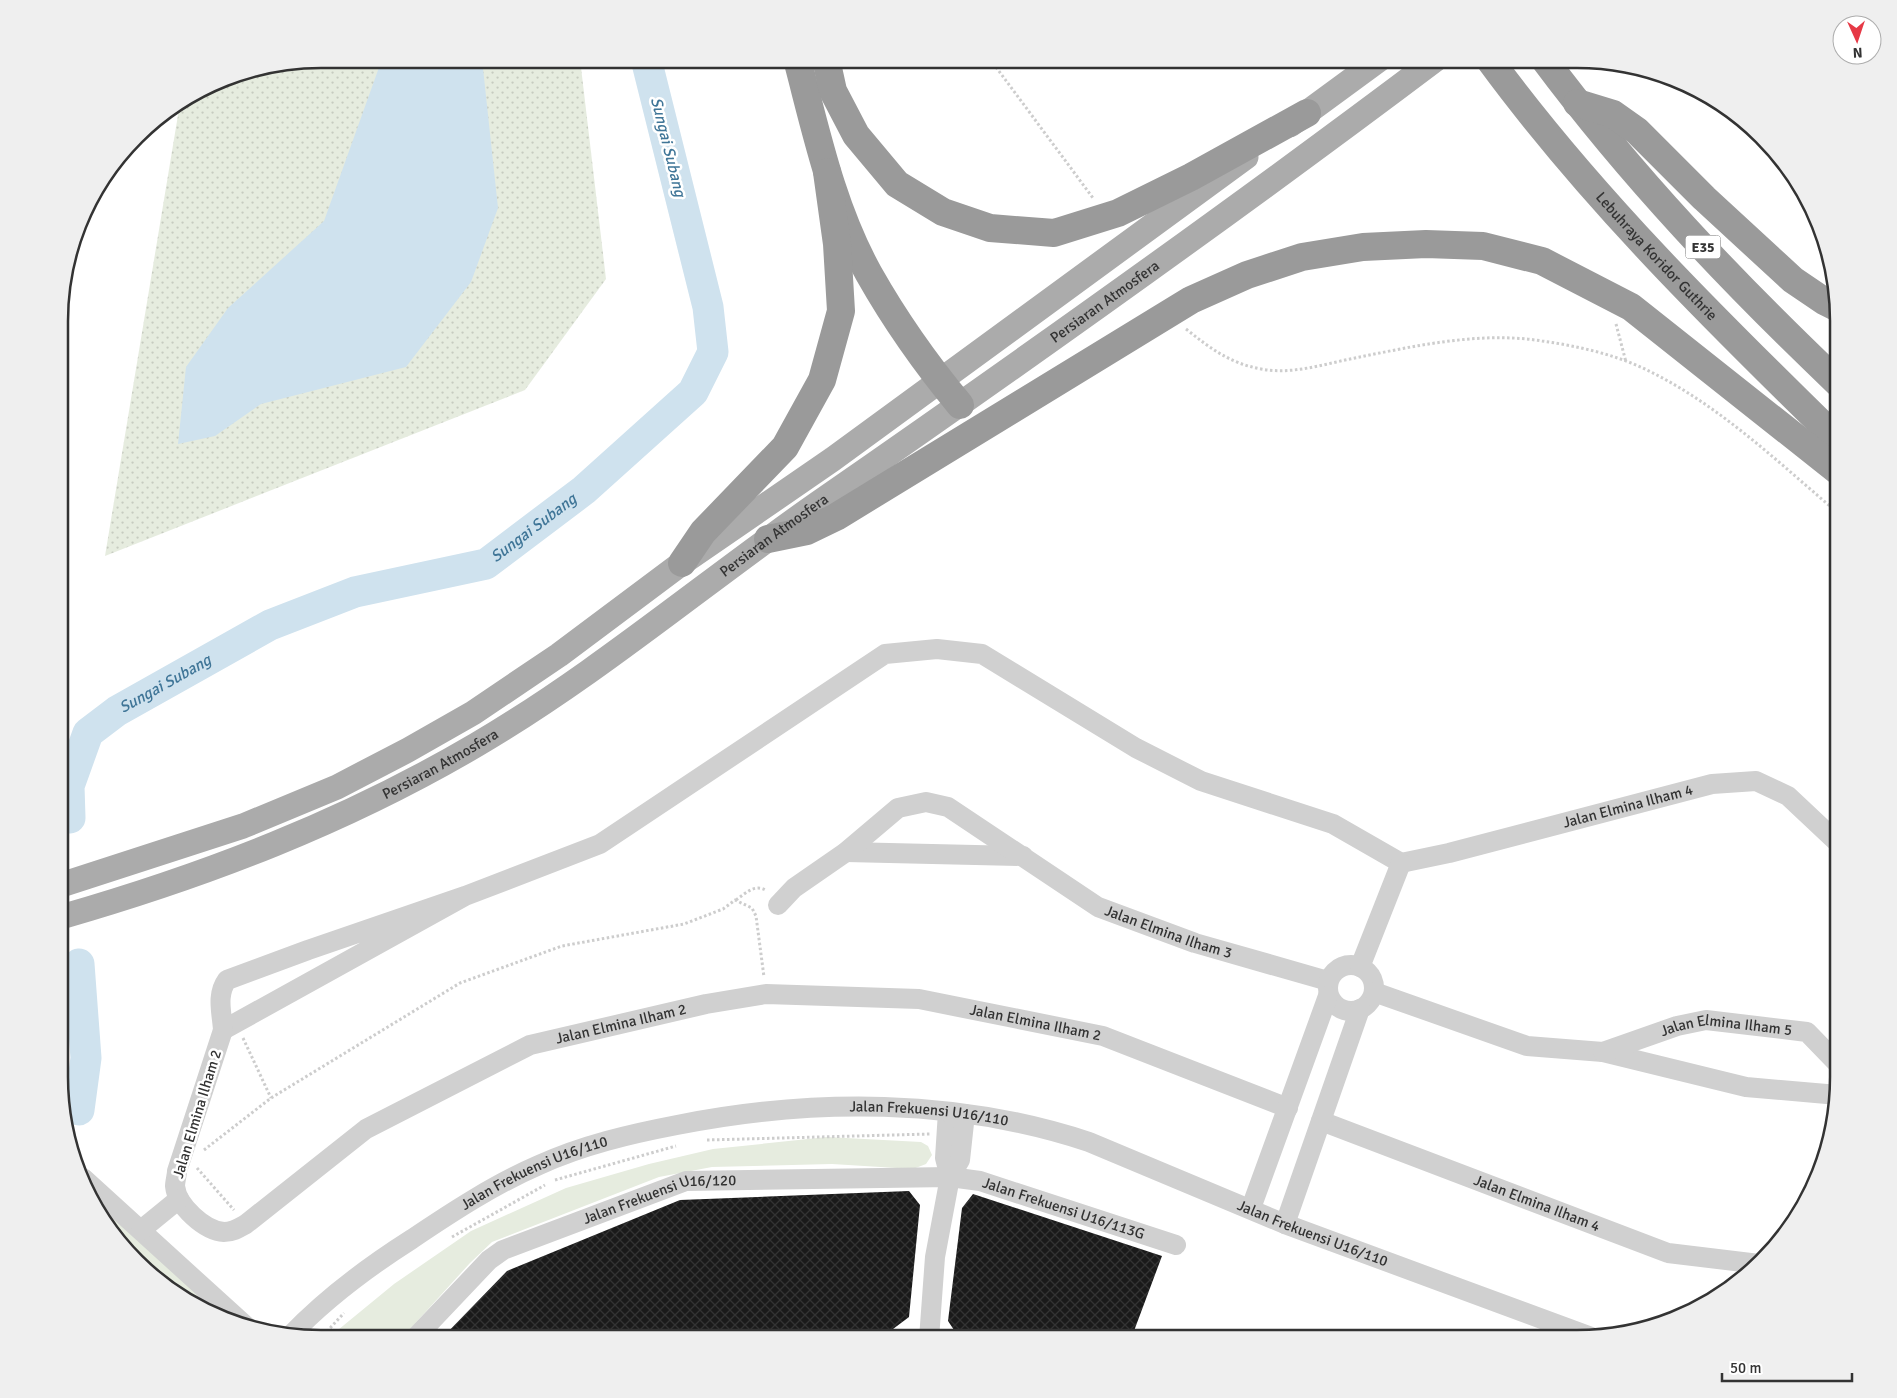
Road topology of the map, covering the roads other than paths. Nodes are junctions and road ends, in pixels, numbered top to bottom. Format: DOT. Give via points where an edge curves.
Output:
graph roads {
  1 [pos="799,68"];
  2 [pos="828,68"];
  3 [pos="1369,68"];
  4 [pos="1424,68"];
  5 [pos="1495,68"];
  6 [pos="1551,68"];
  7 [pos="1577,103"];
  8 [pos="1307,113"];
  9 [pos="827,172"];
  10 [pos="1829,303"];
  11 [pos="1830,375"];
  12 [pos="940,380"];
  13 [pos="960,405"];
  14 [pos="1830,432"];
  15 [pos="1830,465"];
  16 [pos="768,539"];
  17 [pos="682,564"];
  18 [pos="1830,835"];
  19 [pos="846,852"];
  20 [pos="1023,856"];
  21 [pos="1401,863"];
  22 [pos="68,883"];
  23 [pos="465,896"];
  24 [pos="778,905"];
  25 [pos="68,915"];
  26 [pos="1360,967"];
  27 [pos="1328,988"];
  28 [pos="1374,992"];
  29 [pos="1360,1009"];
  30 [pos="230,1026"];
  31 [pos="1603,1052"];
  32 [pos="1830,1056"];
  33 [pos="1829,1094"];
  34 [pos="1288,1108"];
  35 [pos="956,1113"];
  36 [pos="1321,1121"];
  37 [pos="950,1178"];
  38 [pos="92,1186"];
  39 [pos="180,1199"];
  40 [pos="1251,1208"];
  41 [pos="1285,1224"];
  42 [pos="141,1230"];
  43 [pos="1176,1246"];
  44 [pos="1749,1263"];
  45 [pos="234,1315"];
  46 [pos="296,1329"];
  47 [pos="423,1330"];
  48 [pos="930,1330"];
  49 [pos="1570,1330"];
  1 -- 9 [label="highway"];
  2 -- 8 [label="highway" via="833,91 856,135 897,184 943,212 990,228 1054,233 1118,213"];
  3 -- 8 [label="main road, Persiaran Atmosfera"];
  4 -- 13 [label="main road, Persiaran Atmosfera"];
  5 -- 14 [label="highway, Lebuhraya Koridor Guthrie / E35" via="1604,201 1743,347"];
  6 -- 7 [label="highway, E35"];
  7 -- 10 [label="highway" via="1613,114 1637,130 1704,198 1793,280"];
  7 -- 11 [label="highway, E35" via="1653,195 1774,322"];
  8 -- 12 [label="main road, Persiaran Atmosfera"];
  9 -- 12 [label="highway" via="869,273"];
  9 -- 17 [label="highway" via="838,244 841,311 822,380 785,446 703,532"];
  12 -- 13 [label="highway"];
  12 -- 17 [label="main road, Persiaran Atmosfera"];
  13 -- 16 [label="main road, Persiaran Atmosfera"];
  15 -- 16 [label="highway" via="1631,308 1542,261 1483,246 1363,247 1302,257 1191,300 836,517 807,531"];
  16 -- 25 [label="main road, Persiaran Atmosfera" via="561,691 477,745 361,808 229,863"];
  17 -- 22 [label="main road, Persiaran Atmosfera" via="559,656 473,713 408,750 336,787 243,826"];
  18 -- 21 [label="street, Jalan Elmina Ilham 4" via="1788,796 1756,781 1712,784"];
  19 -- 20 [label="street"];
  19 -- 20 [label="street, Jalan Elmina Ilham 3" via="898,808 926,802 948,807"];
  19 -- 24 [label="street, Jalan Elmina Ilham 3" via="794,888"];
  20 -- 27 [label="street, Jalan Elmina Ilham 3" via="1098,907"];
  21 -- 23 [label="street, Jalan Elmina Ilham 2" via="1333,824 1201,781 1136,748 982,654 938,649 885,654 600,844"];
  21 -- 26 [label="street"];
  23 -- 30 [label="street, Jalan Elmina Ilham 2"];
  23 -- 30 [label="street, Jalan Elmina Ilham 2" via="227,980 221,988 220,999"];
  26 -- 27 [label="street" via="1344,966 1332,974"];
  26 -- 28 [label="street" via="1371,977"];
  27 -- 29 [label="street" via="1332,1003 1345,1011"];
  27 -- 34 [label="street"];
  28 -- 29 [label="street"];
  28 -- 31 [label="street, Jalan Elmina Ilham 5" via="1527,1046"];
  29 -- 36 [label="street"];
  30 -- 39 [label="street, Jalan Elmina Ilham 2" via="177,1171 175,1186"];
  31 -- 32 [label="street, Jalan Elmina Ilham 5" via="1677,1026 1706,1020 1807,1032"];
  31 -- 33 [label="street, Jalan Elmina Ilham 5" via="1746,1087"];
  34 -- 39 [label="street, Jalan Elmina Ilham 2" via="1102,1036 919,999 766,994 706,1004 530,1045 366,1128 236,1230 212,1229 188,1210"];
  34 -- 40 [label="street"];
  35 -- 37 [label="street" via="945,1158"];
  35 -- 40 [label="street, Jalan Frekuensi U16/110" via="1012,1121 1089,1142"];
  35 -- 46 [label="street, Jalan Frekuensi U16/110" via="862,1106 762,1111 621,1136 539,1165 455,1210 366,1269"];
  36 -- 41 [label="street"];
  36 -- 44 [label="street, Jalan Elmina Ilham 4" via="1668,1253"];
  37 -- 43 [label="street, Jalan Frekuensi U16/113G" via="980,1181"];
  37 -- 47 [label="street, Jalan Frekuensi U16/120" via="686,1181 503,1250 489,1260"];
  37 -- 48 [label="street" via="935,1257"];
  38 -- 42 [label="street"];
  39 -- 42 [label="street"];
  40 -- 41 [label="street, Jalan Frekuensi U16/110"];
  41 -- 49 [label="street, Jalan Frekuensi U16/110"];
  42 -- 45 [label="street"];
}
